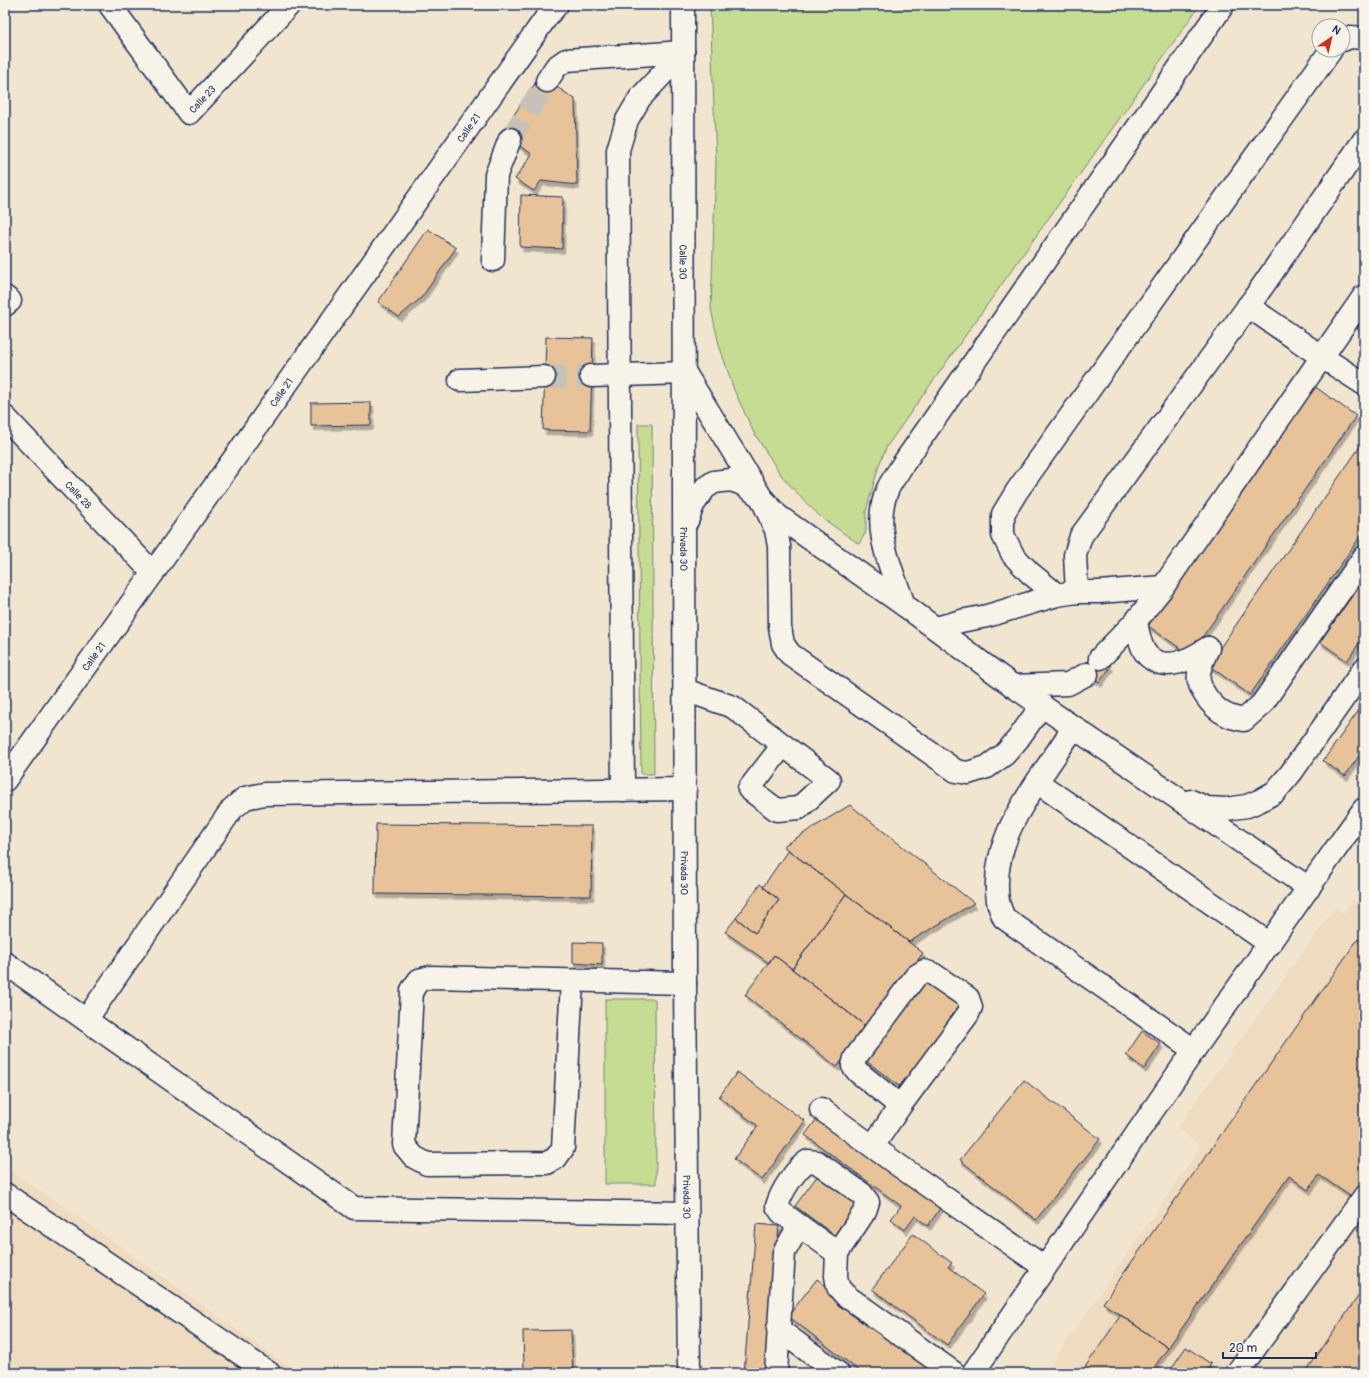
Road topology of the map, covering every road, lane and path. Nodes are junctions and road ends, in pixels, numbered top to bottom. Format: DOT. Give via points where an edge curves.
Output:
graph roads {
  1 [pos="110,5"];
  2 [pos="289,5"];
  3 [pos="557,5"];
  4 [pos="683,5"];
  5 [pos="1223,5"];
  6 [pos="1351,37"];
  7 [pos="1364,38"];
  8 [pos="683,52"];
  9 [pos="1325,58"];
  10 [pos="547,81"];
  11 [pos="510,139"];
  12 [pos="1364,140"];
  13 [pos="493,260"];
  14 [pos="1364,296"];
  15 [pos="1248,306"];
  16 [pos="1322,357"];
  17 [pos="685,373"];
  18 [pos="620,375"];
  19 [pos="591,376"];
  20 [pos="544,377"];
  21 [pos="460,380"];
  22 [pos="1364,384"];
  23 [pos="5,416"];
  24 [pos="761,497"];
  25 [pos="684,538"];
  26 [pos="1364,556"];
  27 [pos="153,573"];
  28 [pos="1163,587"];
  29 [pos="1067,593"];
  30 [pos="904,605"];
  31 [pos="1136,621"];
  32 [pos="936,628"];
  33 [pos="1364,669"];
  34 [pos="1013,686"];
  35 [pos="685,690"];
  36 [pos="1042,705"];
  37 [pos="1074,727"];
  38 [pos="783,745"];
  39 [pos="5,780"];
  40 [pos="1037,782"];
  41 [pos="1160,786"];
  42 [pos="685,789"];
  43 [pos="623,790"];
  44 [pos="1364,809"];
  45 [pos="1309,888"];
  46 [pos="1270,944"];
  47 [pos="5,963"];
  48 [pos="572,981"];
  49 [pos="685,983"];
  50 [pos="86,1020"];
  51 [pos="1194,1050"];
  52 [pos="900,1106"];
  53 [pos="822,1109"];
  54 [pos="874,1146"];
  55 [pos="5,1194"];
  56 [pos="1360,1206"];
  57 [pos="688,1213"];
  58 [pos="799,1226"];
  59 [pos="837,1253"];
  60 [pos="1044,1267"];
  61 [pos="778,1329"];
  62 [pos="268,1373"];
  63 [pos="689,1373"];
  64 [pos="776,1373"];
  65 [pos="838,1373"];
  66 [pos="954,1373"];
  67 [pos="973,1373"];
  68 [pos="1237,1373"];
  1 -- 2 [label="street, Calle 23" via="189,113"];
  3 -- 27 [label="street, Calle 21"];
  4 -- 8 [label="street, Calle 30"];
  5 -- 30 [label="street" via="901,467 887,491 881,514 882,532 887,556"];
  6 -- 7 [label="street"];
  8 -- 10 [label="street" via="566,60 556,67"];
  8 -- 17 [label="street, Calle 30"];
  8 -- 18 [label="street" via="640,98 627,120 618,150"];
  9 -- 29 [label="street" via="1003,514 1003,535 1013,555 1030,573"];
  11 -- 13 [label="street" via="496,175"];
  12 -- 15 [label="street"];
  14 -- 16 [label="street"];
  15 -- 16 [label="street"];
  15 -- 29 [label="street" via="1081,536"];
  16 -- 22 [label="street"];
  16 -- 28 [label="street"];
  17 -- 18 [label="street"];
  17 -- 24 [label="street"];
  17 -- 25 [label="street, Privada 30"];
  18 -- 19 [label="street"];
  18 -- 43 [label="street"];
  20 -- 21 [label="street"];
  23 -- 27 [label="street, Calle 28"];
  24 -- 25 [label="street" via="731,480 714,482 705,488 693,505"];
  24 -- 30 [label="street" via="778,516"];
  24 -- 36 [label="street" via="778,538 780,627 784,644 790,654 956,771 968,773 988,767 1005,754"];
  25 -- 35 [label="street, Privada 30"];
  26 -- 31 [label="street" via="1262,704 1244,720 1217,709 1207,698 1199,681 1200,668 1208,648 1181,662 1159,662 1148,656 1140,640"];
  27 -- 39 [label="street, Calle 21"];
  28 -- 29 [label="street"];
  28 -- 31 [label="street"];
  29 -- 32 [label="street"];
  30 -- 32 [label="street"];
  31 -- 34 [label="street" via="1094,666 1068,684"];
  32 -- 34 [label="street"];
  33 -- 41 [label="street" via="1275,792 1247,806 1226,809 1207,808"];
  34 -- 36 [label="street"];
  35 -- 38 [label="street" via="733,707"];
  35 -- 42 [label="street, Privada 30"];
  36 -- 37 [label="street"];
  37 -- 40 [label="street"];
  37 -- 41 [label="street"];
  40 -- 46 [label="street"];
  40 -- 51 [label="street" via="1016,815 1005,839 997,887 998,903 1004,918"];
  41 -- 45 [label="street"];
  42 -- 43 [label="street"];
  42 -- 49 [label="street, Privada 30"];
  43 -- 50 [label="street" via="264,794 245,798 232,809"];
  44 -- 45 [label="street"];
  45 -- 46 [label="street"];
  46 -- 51 [label="street"];
  47 -- 50 [label="street"];
  48 -- 48 [label="street" via="563,1148 556,1158 547,1163 427,1164 414,1157 404,1145 412,990 419,980 431,977"];
  48 -- 49 [label="street"];
  49 -- 57 [label="street, Privada 30"];
  50 -- 57 [label="street" via="354,1208"];
  51 -- 60 [label="street"];
  52 -- 52 [label="street" via="853,1066 855,1058 907,988 916,976 924,971 933,974 968,998 971,1007"];
  52 -- 54 [label="street"];
  53 -- 54 [label="street"];
  54 -- 60 [label="street"];
  55 -- 62 [label="street"];
  56 -- 68 [label="street"];
  57 -- 63 [label="street, Privada 30"];
  58 -- 59 [label="street"];
  58 -- 59 [label="street" via="777,1206 779,1198 801,1165 808,1161 817,1162 862,1194 868,1202"];
  58 -- 61 [label="street" via="784,1252"];
  59 -- 66 [label="street" via="838,1287 845,1295"];
  60 -- 67 [label="street"];
  61 -- 64 [label="street"];
  61 -- 65 [label="street"];
}
